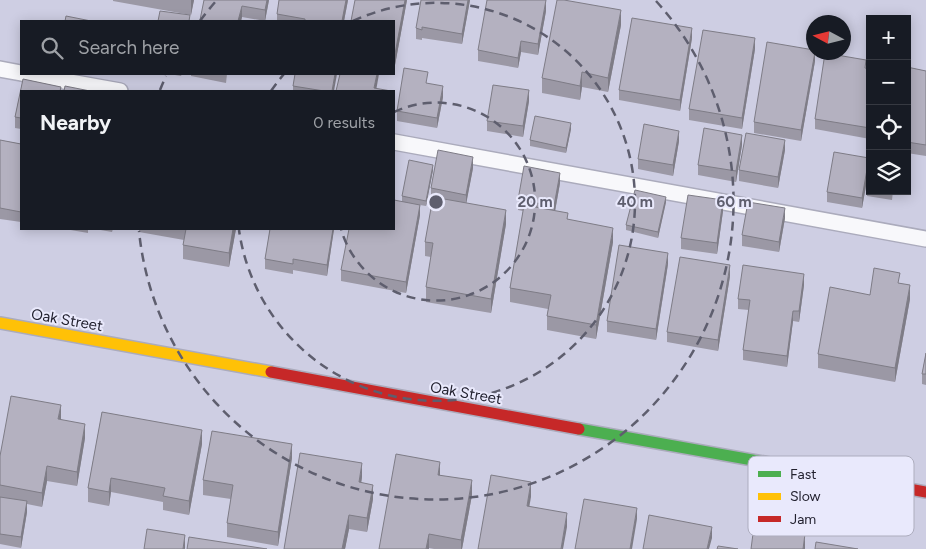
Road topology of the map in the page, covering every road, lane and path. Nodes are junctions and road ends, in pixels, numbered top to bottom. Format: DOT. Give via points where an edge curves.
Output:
graph roads {
  1 [pos="0,69"];
  2 [pos="20,72"];
  3 [pos="34,75"];
  4 [pos="115,90"];
  5 [pos="395,142"];
  6 [pos="926,239"];
  7 [pos="0,322"];
  8 [pos="748,459"];
  1 -- 2 [label="lane"];
  3 -- 4 [label="lane"];
  5 -- 6 [label="lane"];
  7 -- 8 [label="street, Oak Street"];
}
